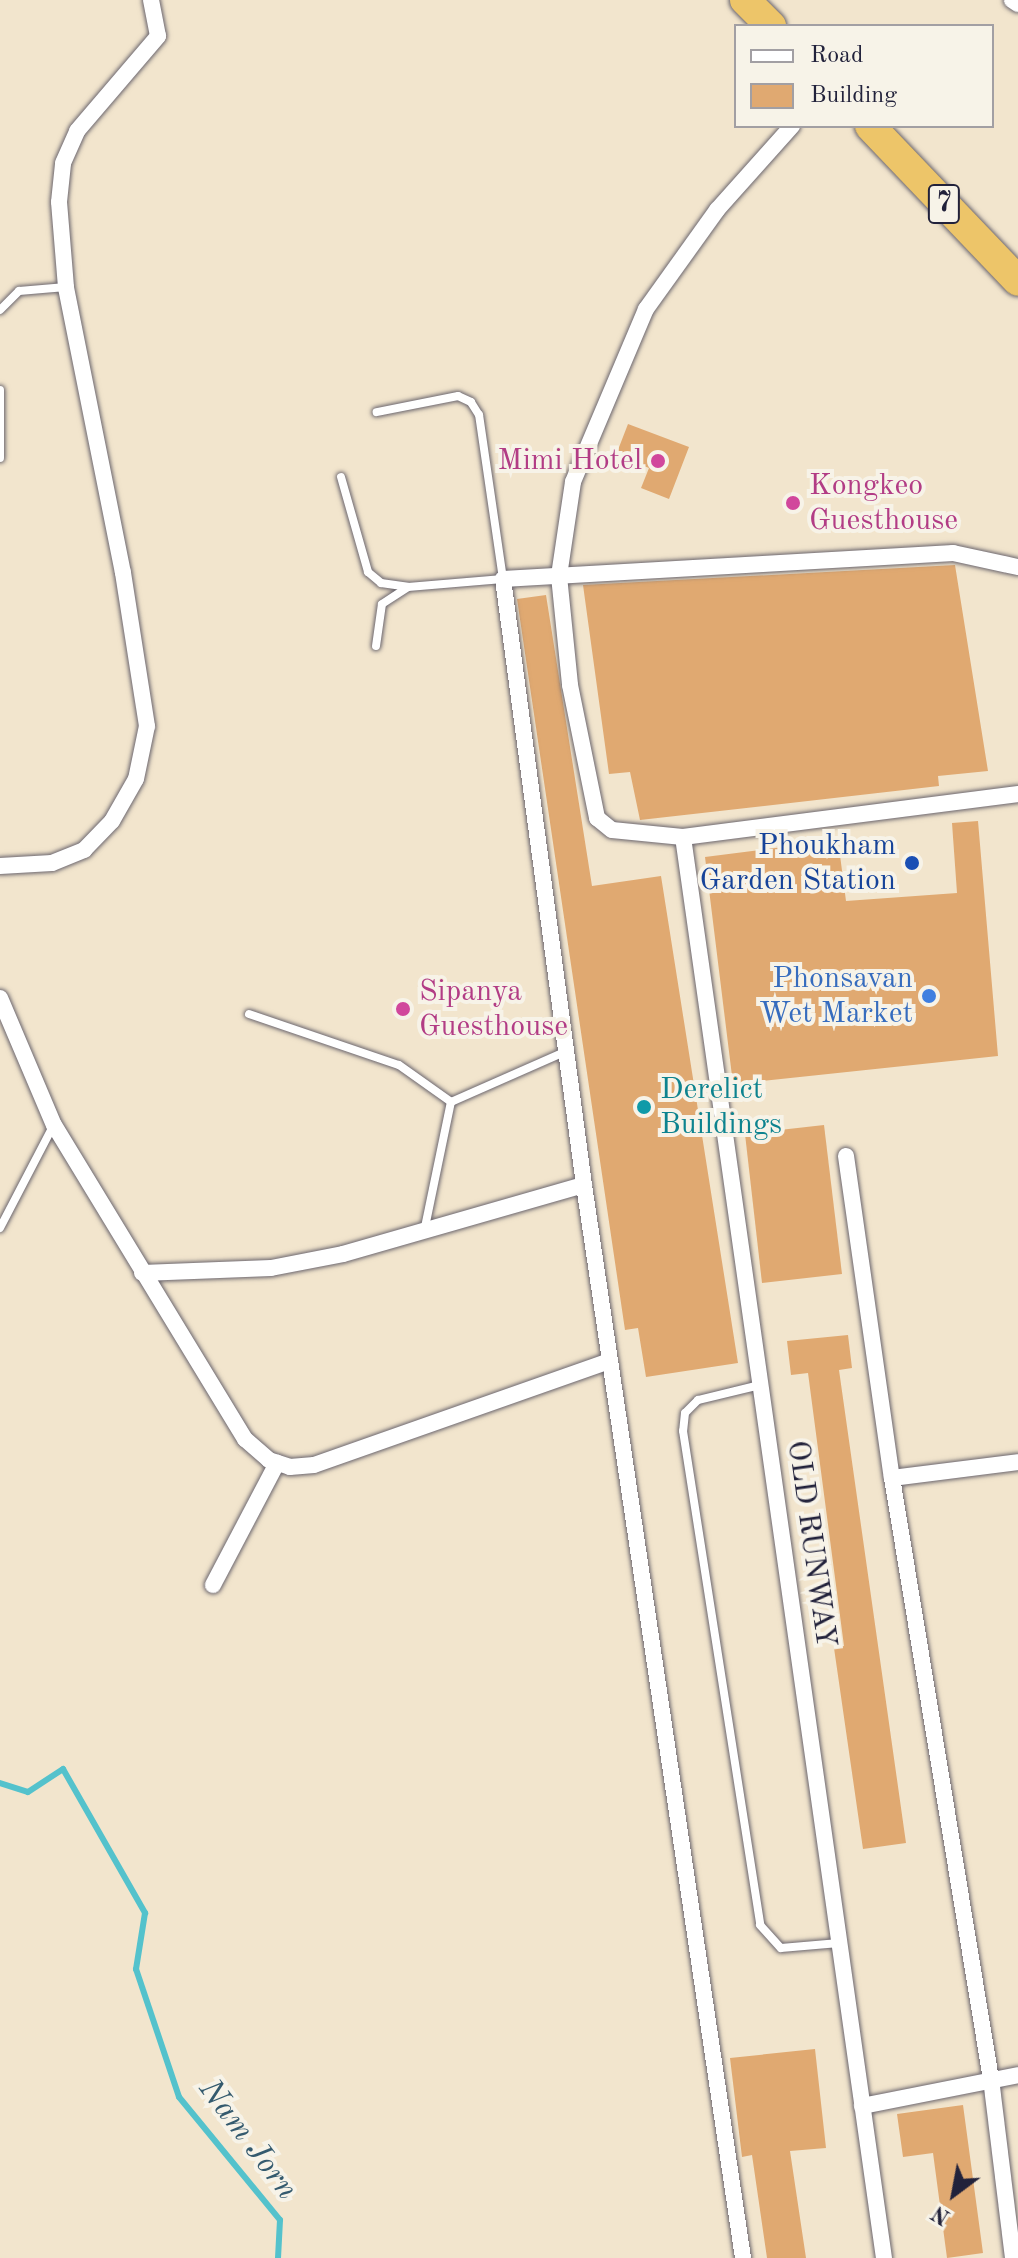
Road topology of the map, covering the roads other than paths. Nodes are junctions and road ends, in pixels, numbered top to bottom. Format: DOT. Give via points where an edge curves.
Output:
graph roads {
  1 [pos="151,0"];
  2 [pos="745,0"];
  3 [pos="1012,0"];
  4 [pos="1018,4"];
  5 [pos="769,24"];
  6 [pos="790,128"];
  7 [pos="872,128"];
  8 [pos="1018,281"];
  9 [pos="66,287"];
  10 [pos="0,310"];
  11 [pos="0,390"];
  12 [pos="377,412"];
  13 [pos="0,458"];
  14 [pos="341,477"];
  15 [pos="1018,567"];
  16 [pos="559,576"];
  17 [pos="503,579"];
  18 [pos="408,587"];
  19 [pos="376,646"];
  20 [pos="1018,794"];
  21 [pos="683,837"];
  22 [pos="0,866"];
  23 [pos="0,998"];
  24 [pos="249,1014"];
  25 [pos="569,1050"];
  26 [pos="451,1102"];
  27 [pos="54,1125"];
  28 [pos="846,1156"];
  29 [pos="584,1185"];
  30 [pos="0,1228"];
  31 [pos="424,1233"];
  32 [pos="142,1273"];
  33 [pos="610,1361"];
  34 [pos="760,1385"];
  35 [pos="1018,1462"];
  36 [pos="277,1463"];
  37 [pos="892,1478"];
  38 [pos="213,1585"];
  39 [pos="839,1943"];
  40 [pos="1018,2075"];
  41 [pos="991,2079"];
  42 [pos="862,2106"];
  43 [pos="743,2258"];
  44 [pos="884,2258"];
  45 [pos="1013,2258"];
  1 -- 9 [label="street" via="158,36 77,131 63,163 59,202"];
  2 -- 5 [label="highway"];
  3 -- 4 [label="street"];
  6 -- 16 [label="street" via="717,210 646,309 573,482"];
  7 -- 8 [label="highway, 7"];
  9 -- 10 [label="lane" via="19,291"];
  9 -- 22 [label="street" via="123,573 147,726 136,779 112,821 84,850 52,863"];
  11 -- 13 [label="lane"];
  12 -- 17 [label="lane" via="458,396 471,402 479,415"];
  14 -- 18 [label="lane" via="368,572 381,583"];
  15 -- 16 [label="street" via="953,553"];
  16 -- 17 [label="street"];
  16 -- 21 [label="street" via="570,685 597,818 612,830"];
  17 -- 18 [label="lane"];
  17 -- 25 [label="street"];
  18 -- 19 [label="lane" via="382,604"];
  20 -- 21 [label="street"];
  21 -- 34 [label="street, OLD RUNWAY"];
  23 -- 27 [label="street"];
  24 -- 26 [label="lane" via="399,1065"];
  25 -- 26 [label="lane"];
  25 -- 29 [label="street"];
  26 -- 31 [label="lane"];
  27 -- 30 [label="lane"];
  27 -- 32 [label="street"];
  28 -- 37 [label="street"];
  29 -- 31 [label="street"];
  29 -- 33 [label="street"];
  31 -- 32 [label="street" via="271,1268"];
  32 -- 36 [label="street" via="245,1439"];
  33 -- 36 [label="street" via="314,1465"];
  33 -- 43 [label="street"];
  34 -- 39 [label="street, OLD RUNWAY"];
  34 -- 39 [label="lane" via="698,1400 685,1413 683,1431 760,1925 781,1948"];
  35 -- 37 [label="street"];
  36 -- 38 [label="street"];
  37 -- 41 [label="street"];
  39 -- 42 [label="street, OLD RUNWAY"];
  40 -- 41 [label="street"];
  41 -- 42 [label="street"];
  41 -- 45 [label="street"];
  42 -- 44 [label="street, OLD RUNWAY"];
}
